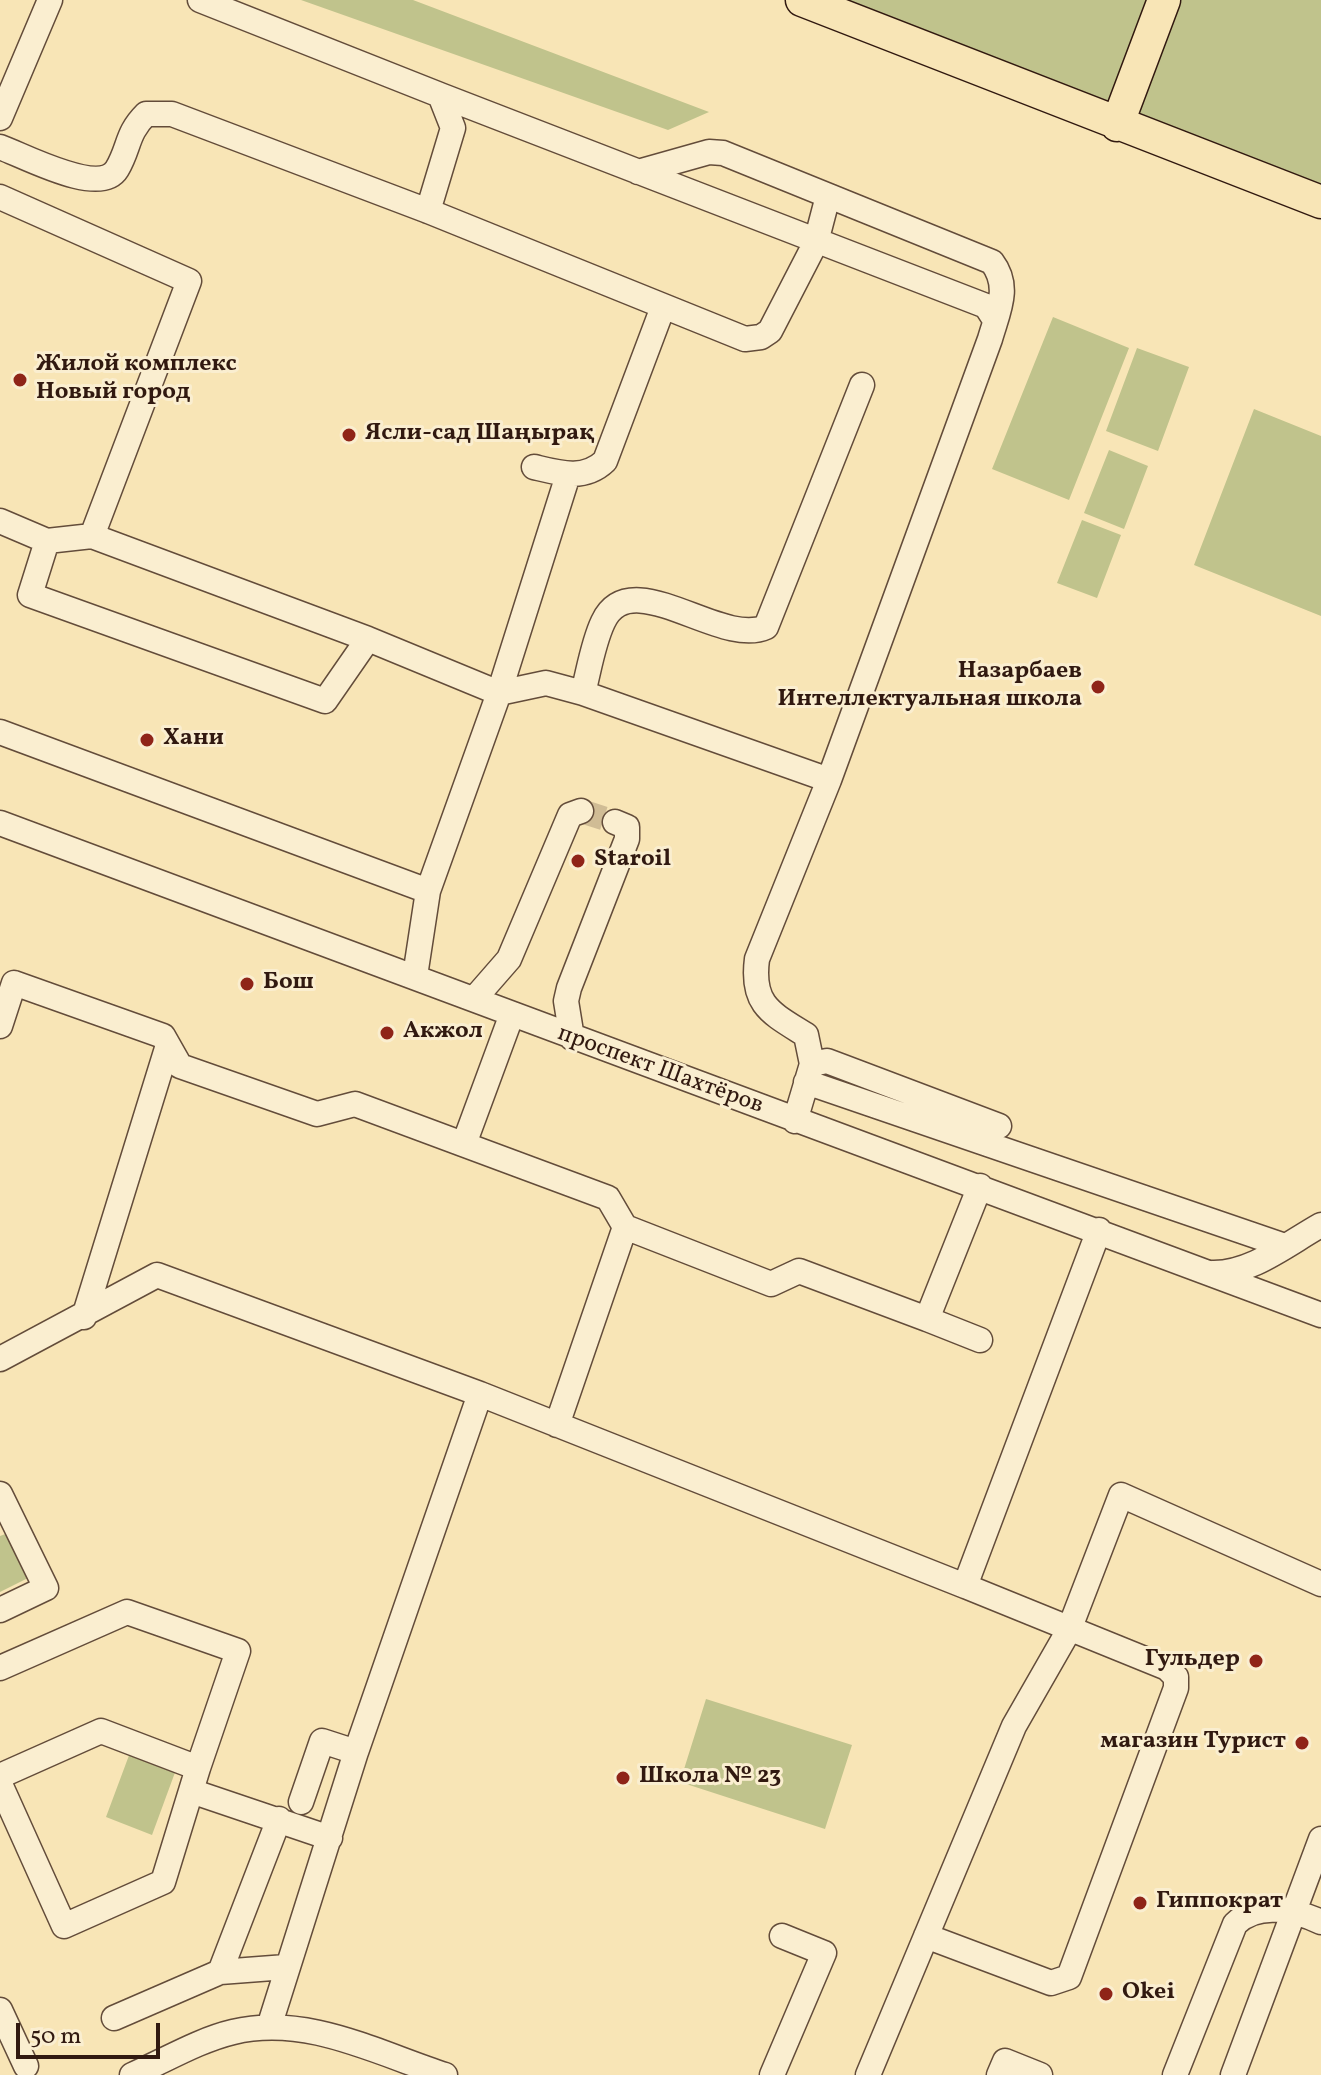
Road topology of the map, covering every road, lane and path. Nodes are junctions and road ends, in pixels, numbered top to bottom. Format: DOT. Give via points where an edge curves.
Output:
graph roads {
  1 [pos="50,0"];
  2 [pos="200,0"];
  3 [pos="802,0"];
  4 [pos="1164,0"];
  5 [pos="440,95"];
  6 [pos="0,118"];
  7 [pos="1117,125"];
  8 [pos="0,147"];
  9 [pos="638,172"];
  10 [pos="828,196"];
  11 [pos="0,197"];
  12 [pos="1321,202"];
  13 [pos="428,211"];
  14 [pos="816,242"];
  15 [pos="663,307"];
  16 [pos="995,320"];
  17 [pos="862,385"];
  18 [pos="534,467"];
  19 [pos="568,475"];
  20 [pos="0,521"];
  21 [pos="92,536"];
  22 [pos="47,541"];
  23 [pos="368,639"];
  24 [pos="499,693"];
  25 [pos="583,693"];
  26 [pos="0,732"];
  27 [pos="829,780"];
  28 [pos="581,811"];
  29 [pos="615,822"];
  30 [pos="0,823"];
  31 [pos="428,891"];
  32 [pos="415,976"];
  33 [pos="475,998"];
  34 [pos="512,1014"];
  35 [pos="0,1026"];
  36 [pos="572,1038"];
  37 [pos="168,1045"];
  38 [pos="809,1073"];
  39 [pos="795,1121"];
  40 [pos="999,1126"];
  41 [pos="464,1144"];
  42 [pos="980,1186"];
  43 [pos="1321,1225"];
  44 [pos="625,1227"];
  45 [pos="1099,1230"];
  46 [pos="1285,1246"];
  47 [pos="1207,1272"];
  48 [pos="1319,1307"];
  49 [pos="84,1317"];
  50 [pos="927,1319"];
  51 [pos="980,1340"];
  52 [pos="0,1359"];
  53 [pos="480,1394"];
  54 [pos="557,1425"];
  55 [pos="1,1491"];
  56 [pos="1321,1584"];
  57 [pos="965,1586"];
  58 [pos="0,1610"];
  59 [pos="1069,1630"];
  60 [pos="0,1668"];
  61 [pos="356,1752"];
  62 [pos="0,1776"];
  63 [pos="194,1779"];
  64 [pos="0,1784"];
  65 [pos="301,1802"];
  66 [pos="279,1819"];
  67 [pos="330,1838"];
  68 [pos="1321,1839"];
  69 [pos="1294,1910"];
  70 [pos="1321,1922"];
  71 [pos="782,1936"];
  72 [pos="926,1936"];
  73 [pos="286,1967"];
  74 [pos="220,1972"];
  75 [pos="0,2010"];
  76 [pos="114,2018"];
  77 [pos="269,2027"];
  78 [pos="26,2066"];
  79 [pos="132,2075"];
  80 [pos="445,2075"];
  81 [pos="772,2075"];
  82 [pos="868,2075"];
  83 [pos="999,2075"];
  84 [pos="1040,2075"];
  85 [pos="1175,2075"];
  86 [pos="1233,2075"];
  1 -- 6 [label="street"];
  2 -- 5 [label="street"];
  3 -- 7 [label="main road"];
  4 -- 7 [label="main road"];
  5 -- 9 [label="street"];
  5 -- 13 [label="street" via="453,128"];
  7 -- 12 [label="main road"];
  8 -- 13 [label="street" via="88,181 104,180 116,170 131,128 146,114 172,114"];
  9 -- 10 [label="street" via="709,152 723,153"];
  9 -- 14 [label="street"];
  10 -- 14 [label="street"];
  10 -- 16 [label="street" via="992,262 1004,288"];
  11 -- 21 [label="street" via="189,281"];
  13 -- 15 [label="street"];
  14 -- 15 [label="street" via="770,331 761,337 745,339"];
  14 -- 16 [label="street" via="986,306"];
  15 -- 19 [label="street" via="605,461 594,472"];
  16 -- 27 [label="street"];
  17 -- 25 [label="street" via="766,627 745,633 637,597 618,604 604,620"];
  18 -- 19 [label="street"];
  19 -- 24 [label="street"];
  20 -- 22 [label="street"];
  21 -- 22 [label="street"];
  21 -- 23 [label="street"];
  22 -- 23 [label="street" via="30,595 325,701"];
  23 -- 24 [label="street"];
  24 -- 25 [label="street" via="546,683"];
  24 -- 31 [label="street"];
  25 -- 27 [label="street"];
  26 -- 31 [label="street"];
  27 -- 38 [label="street" via="757,959 754,983 767,1011 806,1035"];
  28 -- 33 [label="street" via="570,815 509,959"];
  29 -- 36 [label="street" via="627,827 627,839 569,988"];
  30 -- 32 [label="street, проспект Шахтёров"];
  31 -- 32 [label="street"];
  32 -- 33 [label="street, проспект Шахтёров"];
  33 -- 34 [label="street, проспект Шахтёров"];
  34 -- 36 [label="street, проспект Шахтёров"];
  34 -- 41 [label="street"];
  35 -- 37 [label="street" via="14,983 163,1036"];
  36 -- 39 [label="street, проспект Шахтёров"];
  37 -- 41 [label="street" via="180,1066 317,1114 355,1104"];
  37 -- 49 [label="street"];
  38 -- 39 [label="street"];
  38 -- 40 [label="street" via="827,1061"];
  38 -- 46 [label="street"];
  39 -- 42 [label="street, проспект Шахтёров"];
  41 -- 44 [label="street" via="608,1198"];
  42 -- 45 [label="street, проспект Шахтёров"];
  42 -- 50 [label="street"];
  43 -- 46 [label="street"];
  44 -- 50 [label="street" via="771,1284 799,1271"];
  44 -- 54 [label="street"];
  45 -- 47 [label="street, проспект Шахтёров"];
  45 -- 57 [label="street"];
  46 -- 47 [label="street" via="1231,1273"];
  47 -- 48 [label="street, проспект Шахтёров"];
  49 -- 52 [label="street"];
  49 -- 53 [label="street" via="157,1275"];
  50 -- 51 [label="street"];
  53 -- 54 [label="street"];
  53 -- 61 [label="street"];
  54 -- 57 [label="street"];
  55 -- 58 [label="street" via="46,1588"];
  56 -- 59 [label="street" via="1121,1495"];
  57 -- 59 [label="street"];
  59 -- 72 [label="street" via="1014,1726"];
  59 -- 72 [label="street" via="1167,1668 1176,1677 1069,1977 1051,1983"];
  60 -- 63 [label="street" via="127,1612 238,1651"];
  61 -- 65 [label="street" via="322,1741"];
  61 -- 67 [label="street"];
  62 -- 63 [label="street" via="101,1731"];
  63 -- 64 [label="street" via="163,1882 64,1926"];
  63 -- 66 [label="street"];
  66 -- 67 [label="street"];
  66 -- 74 [label="street"];
  67 -- 73 [label="street"];
  68 -- 69 [label="street"];
  69 -- 70 [label="street"];
  69 -- 85 [label="street" via="1248,1913 1235,1924"];
  69 -- 86 [label="street"];
  71 -- 81 [label="street" via="824,1953"];
  72 -- 82 [label="street"];
  73 -- 74 [label="street"];
  73 -- 77 [label="street"];
  74 -- 76 [label="street"];
  75 -- 78 [label="street"];
  77 -- 79 [label="street" via="232,2032"];
  77 -- 80 [label="street" via="310,2029"];
  83 -- 84 [label="street" via="1005,2061"];
}
